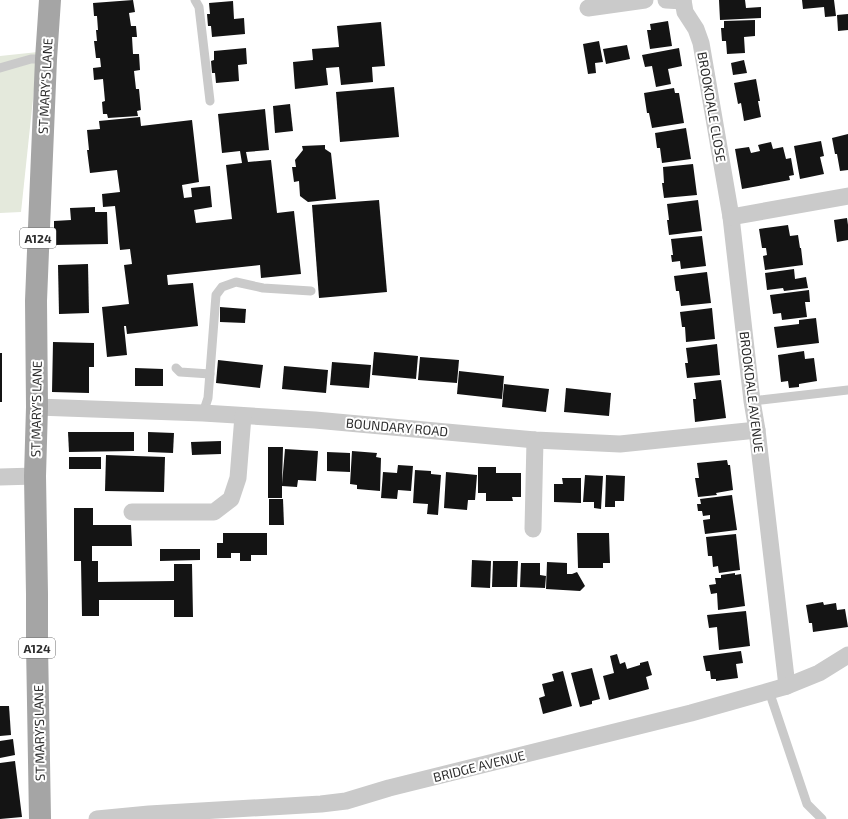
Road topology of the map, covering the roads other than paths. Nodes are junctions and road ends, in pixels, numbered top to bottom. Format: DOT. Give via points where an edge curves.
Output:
graph roads {
  1 [pos="50,0"];
  2 [pos="195,0"];
  3 [pos="646,0"];
  4 [pos="666,0"];
  5 [pos="683,0"];
  6 [pos="588,8"];
  7 [pos="46,59"];
  8 [pos="0,68"];
  9 [pos="210,100"];
  10 [pos="848,196"];
  11 [pos="731,217"];
  12 [pos="310,291"];
  13 [pos="176,368"];
  14 [pos="210,374"];
  15 [pos="848,390"];
  16 [pos="752,401"];
  17 [pos="37,407"];
  18 [pos="203,413"];
  19 [pos="243,416"];
  20 [pos="757,430"];
  21 [pos="535,440"];
  22 [pos="35,476"];
  23 [pos="0,477"];
  24 [pos="132,512"];
  25 [pos="534,529"];
  26 [pos="848,655"];
  27 [pos="787,686"];
  28 [pos="769,691"];
  29 [pos="40,819"];
  30 [pos="97,819"];
  31 [pos="822,819"];
  1 -- 7 [label="main road, ST MARY'S LANE / A124"];
  2 -- 9 [label="lane" via="199,8"];
  3 -- 6 [label="street"];
  4 -- 5 [label="street"];
  5 -- 11 [label="street, BROOKDALE CLOSE" via="685,12 701,43"];
  7 -- 8 [label="lane" via="31,59"];
  7 -- 17 [label="main road, ST MARY'S LANE / A124" via="37,265"];
  10 -- 11 [label="street"];
  11 -- 16 [label="street, BROOKDALE AVENUE"];
  12 -- 14 [label="lane" via="263,288 236,282 222,287 216,295"];
  13 -- 14 [label="lane" via="180,372"];
  14 -- 18 [label="lane" via="208,398"];
  15 -- 16 [label="lane"];
  16 -- 20 [label="street, BROOKDALE AVENUE"];
  17 -- 18 [label="street, BOUNDARY ROAD"];
  17 -- 22 [label="main road, ST MARY'S LANE / A124"];
  18 -- 19 [label="street, BOUNDARY ROAD"];
  19 -- 21 [label="street, BOUNDARY ROAD"];
  19 -- 24 [label="street" via="238,478 231,499 214,512"];
  20 -- 21 [label="street, BOUNDARY ROAD" via="620,444"];
  20 -- 27 [label="street, BROOKDALE AVENUE"];
  21 -- 25 [label="street"];
  22 -- 23 [label="street"];
  22 -- 29 [label="main road, ST MARY'S LANE / A124"];
  26 -- 27 [label="street, BRIDGE AVENUE" via="819,673"];
  27 -- 28 [label="street, BRIDGE AVENUE"];
  28 -- 30 [label="street, BRIDGE AVENUE" via="346,801"];
  28 -- 31 [label="lane" via="807,804"];
}
